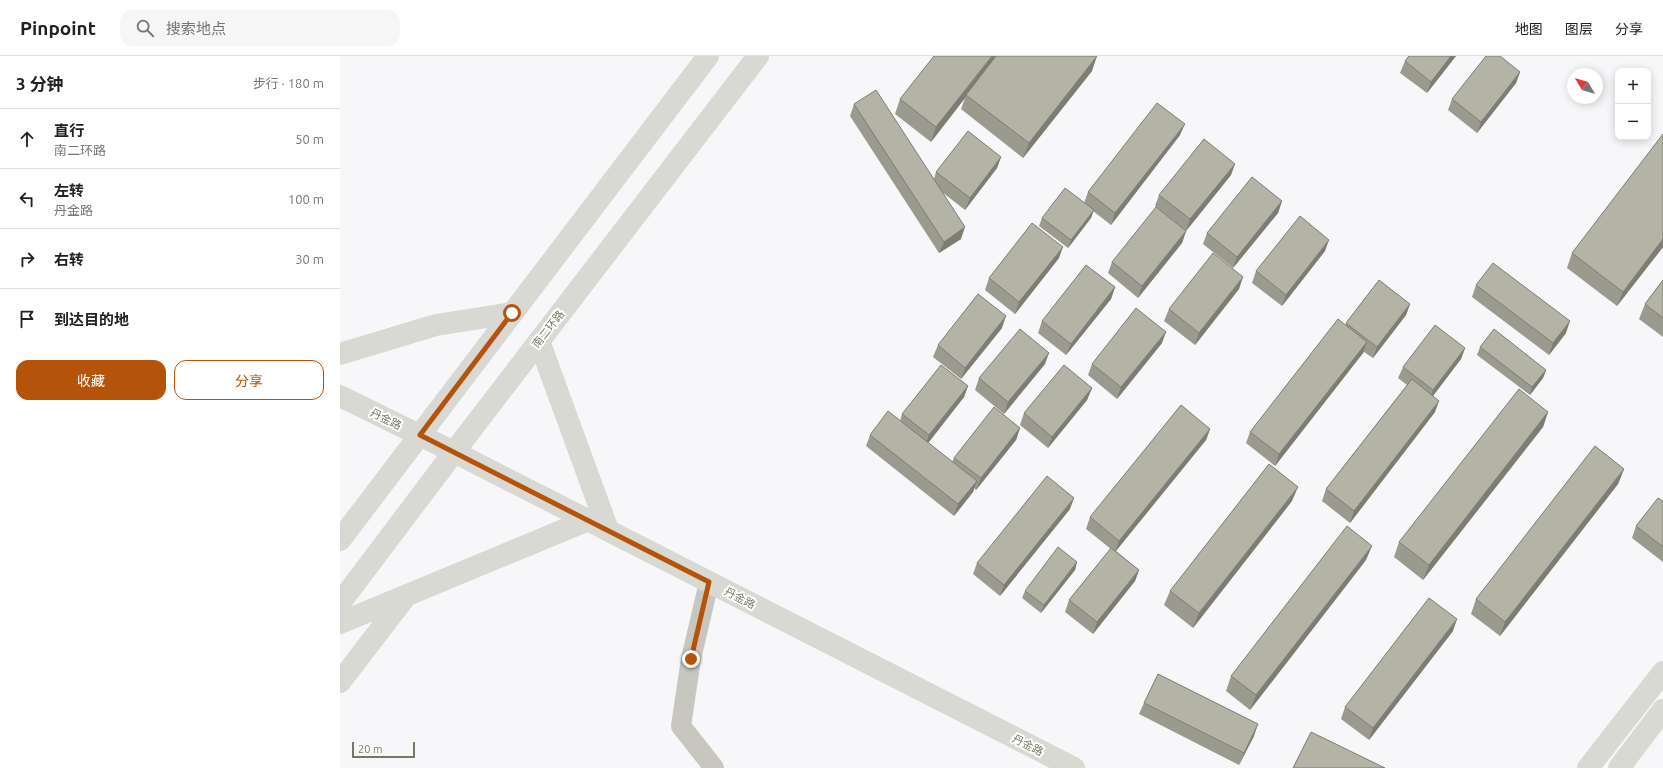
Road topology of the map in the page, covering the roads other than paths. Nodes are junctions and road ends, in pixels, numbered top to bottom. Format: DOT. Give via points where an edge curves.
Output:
graph roads {
  1 [pos="708,56"];
  2 [pos="758,56"];
  3 [pos="512,313"];
  4 [pos="540,341"];
  5 [pos="340,354"];
  6 [pos="340,396"];
  7 [pos="420,435"];
  8 [pos="454,452"];
  9 [pos="588,520"];
  10 [pos="608,530"];
  11 [pos="340,540"];
  12 [pos="709,582"];
  13 [pos="407,595"];
  14 [pos="340,603"];
  15 [pos="340,623"];
  16 [pos="1663,672"];
  17 [pos="340,682"];
  18 [pos="1663,710"];
  19 [pos="1071,767"];
  20 [pos="714,768"];
  21 [pos="1588,768"];
  22 [pos="1619,768"];
  1 -- 3 [label="main road"];
  2 -- 4 [label="main road, 南二环路"];
  3 -- 5 [label="main road" via="436,325"];
  3 -- 7 [label="main road"];
  4 -- 8 [label="main road, 南二环路"];
  4 -- 10 [label="main road"];
  6 -- 7 [label="main road, 丹金路"];
  7 -- 8 [label="main road, 丹金路"];
  7 -- 11 [label="main road"];
  8 -- 9 [label="main road, 丹金路"];
  8 -- 14 [label="main road, 南二环路"];
  9 -- 10 [label="main road, 丹金路"];
  9 -- 13 [label="main road"];
  10 -- 12 [label="main road, 丹金路"];
  12 -- 19 [label="main road, 丹金路"];
  12 -- 20 [label="street" via="691,659 681,726"];
  13 -- 15 [label="main road"];
  13 -- 17 [label="main road"];
  16 -- 21 [label="main road"];
  18 -- 22 [label="main road"];
}
